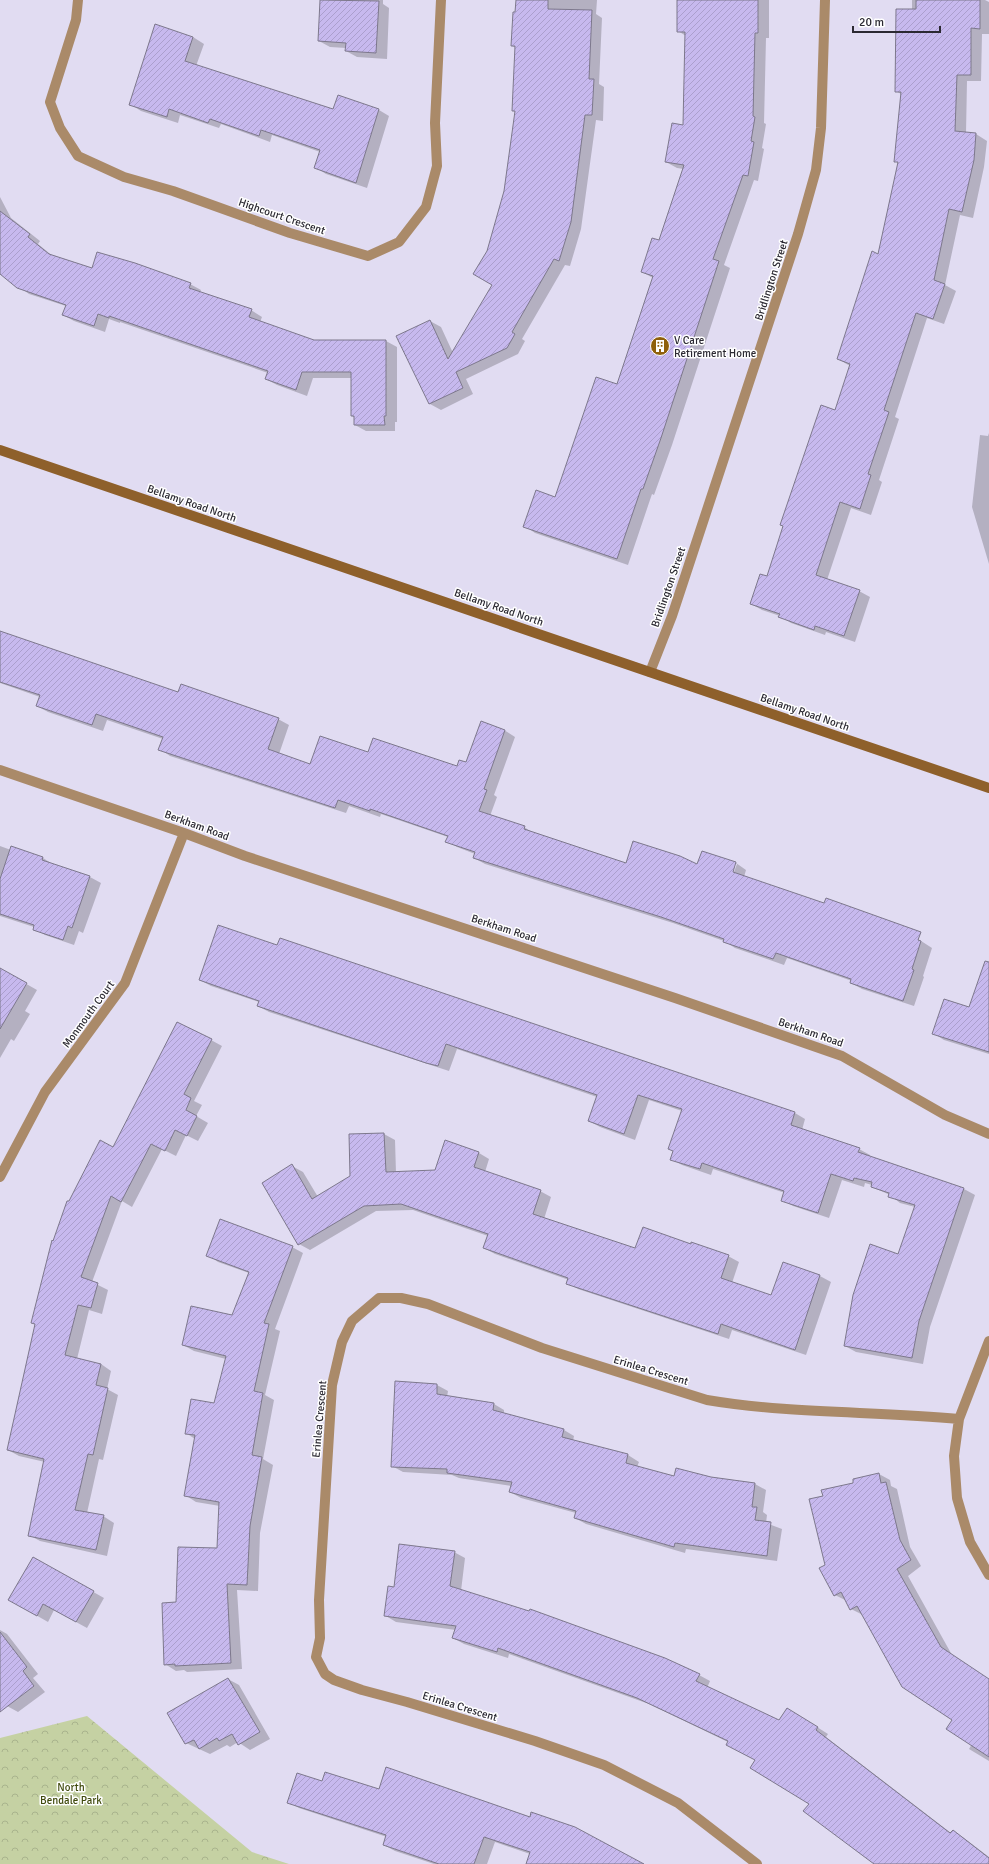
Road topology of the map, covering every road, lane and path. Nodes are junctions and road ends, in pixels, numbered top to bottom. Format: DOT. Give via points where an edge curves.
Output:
graph roads {
  1 [pos="78,0"];
  2 [pos="441,0"];
  3 [pos="825,0"];
  4 [pos="0,450"];
  5 [pos="650,672"];
  6 [pos="0,770"];
  7 [pos="989,788"];
  8 [pos="184,832"];
  9 [pos="989,1134"];
  10 [pos="0,1177"];
  11 [pos="989,1341"];
  12 [pos="959,1419"];
  13 [pos="989,1575"];
  14 [pos="758,1864"];
  1 -- 2 [label="street, Highcourt Crescent" via="76,20 50,102 60,128 78,156 124,177 173,190 290,233 368,256 399,242 426,207 437,166 435,123"];
  3 -- 5 [label="street, Bridlington Street" via="821,128 816,170 794,249 672,616"];
  4 -- 5 [label="street, Bellamy Road North"];
  5 -- 7 [label="street, Bellamy Road North"];
  6 -- 8 [label="street, Berkham Road"];
  8 -- 9 [label="street, Berkham Road" via="245,856 842,1056 945,1114"];
  8 -- 10 [label="street, Monmouth Court" via="125,983 45,1092"];
  11 -- 12 [label="street"];
  12 -- 13 [label="street" via="954,1456 956,1498 970,1542"];
  12 -- 14 [label="street, Erinlea Crescent" via="774,1408 707,1400 542,1348 428,1304 401,1298 379,1298 352,1322 342,1342 332,1385 319,1600 320,1638 316,1657 325,1674 362,1690 604,1765 678,1803"];
}
